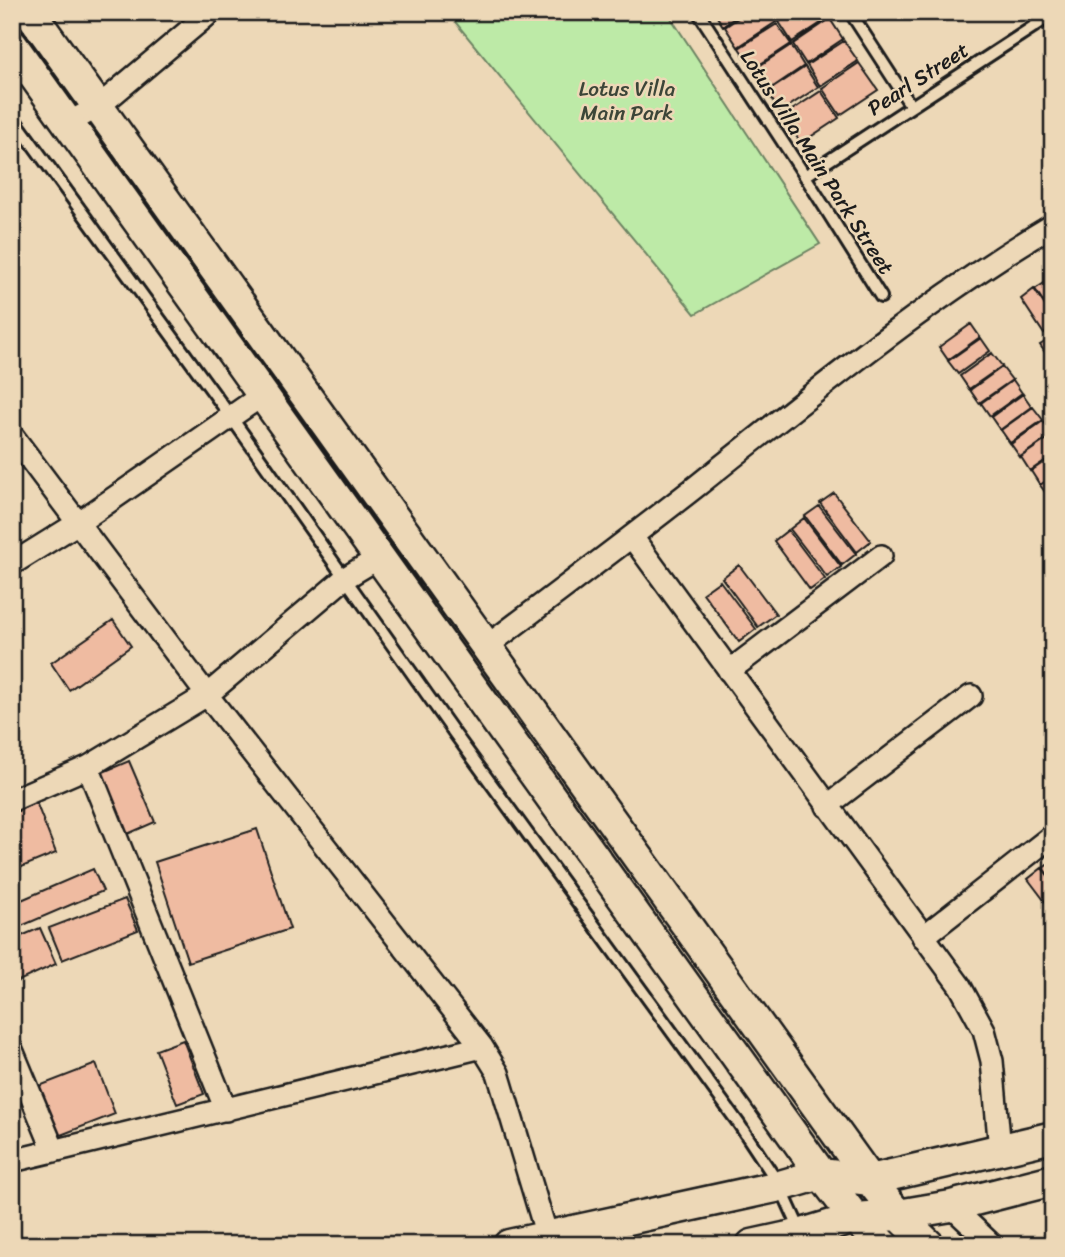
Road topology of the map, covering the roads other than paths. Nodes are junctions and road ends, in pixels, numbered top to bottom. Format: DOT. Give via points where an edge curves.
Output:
graph roads {
  1 [pos="30,12"];
  2 [pos="211,12"];
  3 [pos="698,12"];
  4 [pos="850,12"];
  5 [pos="1053,14"];
  6 [pos="12,46"];
  7 [pos="911,106"];
  8 [pos="98,107"];
  9 [pos="12,116"];
  10 [pos="68,123"];
  11 [pos="805,176"];
  12 [pos="1053,225"];
  13 [pos="881,297"];
  14 [pos="264,394"];
  15 [pos="230,417"];
  16 [pos="12,435"];
  17 [pos="78,523"];
  18 [pos="632,537"];
  19 [pos="881,556"];
  20 [pos="380,557"];
  21 [pos="12,564"];
  22 [pos="345,578"];
  23 [pos="487,646"];
  24 [pos="729,671"];
  25 [pos="207,695"];
  26 [pos="971,696"];
  27 [pos="88,767"];
  28 [pos="12,800"];
  29 [pos="827,806"];
  30 [pos="1053,835"];
  31 [pos="923,937"];
  32 [pos="482,1047"];
  33 [pos="12,1050"];
  34 [pos="226,1110"];
  35 [pos="1053,1137"];
  36 [pos="1000,1150"];
  37 [pos="54,1151"];
  38 [pos="12,1161"];
  39 [pos="923,1168"];
  40 [pos="821,1174"];
  41 [pos="870,1180"];
  42 [pos="1053,1180"];
  43 [pos="780,1186"];
  44 [pos="951,1206"];
  45 [pos="898,1215"];
  46 [pos="855,1218"];
  47 [pos="807,1239"];
  48 [pos="549,1241"];
  49 [pos="509,1245"];
  50 [pos="752,1245"];
  51 [pos="883,1245"];
  52 [pos="929,1245"];
  53 [pos="992,1245"];
  1 -- 8 [label="street"];
  2 -- 8 [label="street"];
  3 -- 11 [label="lane, Lotus Villa Main Park Street"];
  4 -- 7 [label="lane"];
  5 -- 7 [label="lane, Pearl Street"];
  6 -- 10 [label="street"];
  7 -- 11 [label="lane, Pearl Street"];
  8 -- 10 [label="street"];
  8 -- 23 [label="street"];
  9 -- 15 [label="lane"];
  10 -- 14 [label="street"];
  11 -- 13 [label="lane, Lotus Villa Main Park Street"];
  12 -- 18 [label="street" via="998,258 813,393"];
  14 -- 15 [label="street"];
  14 -- 20 [label="street"];
  15 -- 17 [label="street"];
  15 -- 22 [label="lane"];
  16 -- 17 [label="street"];
  17 -- 21 [label="street"];
  17 -- 25 [label="street"];
  18 -- 23 [label="street"];
  18 -- 24 [label="street"];
  19 -- 24 [label="street"];
  20 -- 22 [label="street"];
  20 -- 40 [label="street"];
  22 -- 25 [label="street"];
  22 -- 43 [label="lane"];
  23 -- 41 [label="street"];
  24 -- 29 [label="street"];
  25 -- 27 [label="street"];
  25 -- 32 [label="street"];
  26 -- 29 [label="street"];
  27 -- 28 [label="street"];
  27 -- 34 [label="street"];
  29 -- 31 [label="street"];
  30 -- 31 [label="street"];
  31 -- 36 [label="street" via="960,986 984,1030 992,1060"];
  32 -- 34 [label="street"];
  32 -- 48 [label="street" via="498,1073"];
  33 -- 37 [label="street"];
  34 -- 37 [label="street"];
  35 -- 36 [label="street"];
  36 -- 39 [label="street"];
  37 -- 38 [label="street"];
  39 -- 41 [label="street"];
  39 -- 44 [label="street"];
  40 -- 41 [label="street"];
  40 -- 43 [label="street"];
  40 -- 46 [label="street"];
  41 -- 45 [label="street"];
  42 -- 44 [label="street"];
  43 -- 47 [label="lane"];
  43 -- 48 [label="street"];
  44 -- 45 [label="street"];
  44 -- 53 [label="street"];
  45 -- 46 [label="street"];
  45 -- 52 [label="street"];
  46 -- 47 [label="street"];
  46 -- 51 [label="street"];
  47 -- 50 [label="street"];
  48 -- 49 [label="street"];
}
